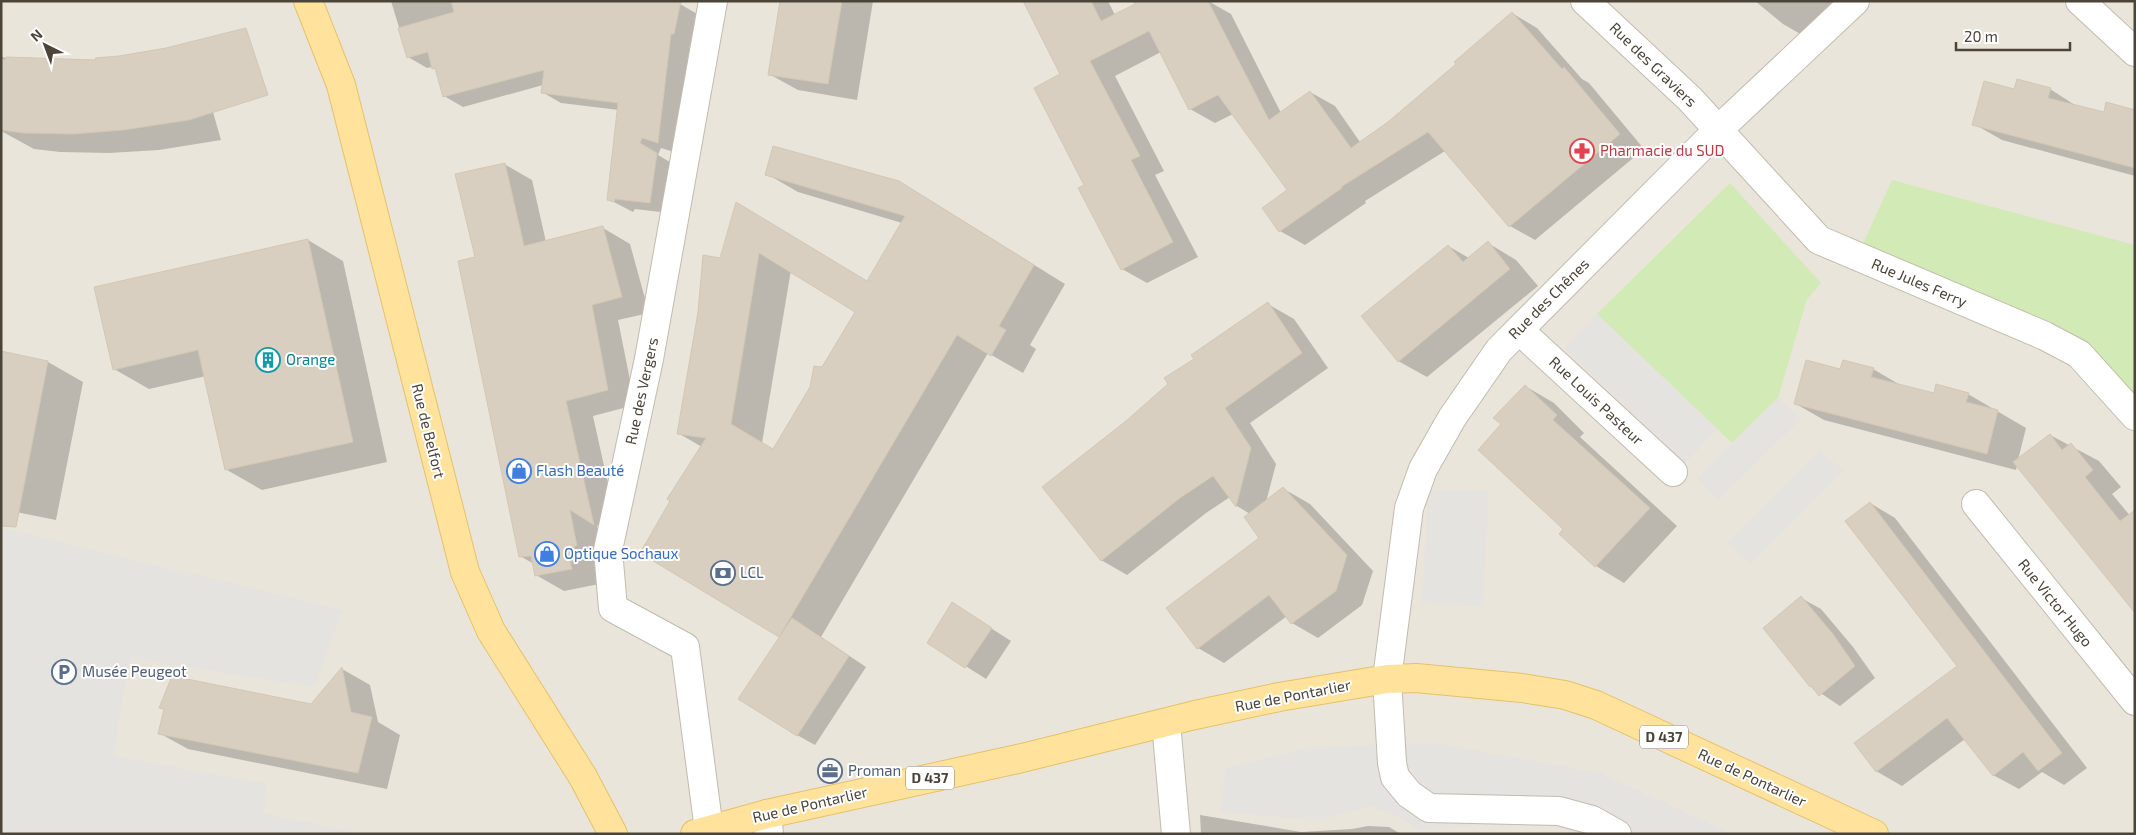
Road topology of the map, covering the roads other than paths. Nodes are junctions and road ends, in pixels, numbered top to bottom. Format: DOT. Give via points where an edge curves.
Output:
graph roads {
  1 [pos="308,1"];
  2 [pos="714,1"];
  3 [pos="1585,1"];
  4 [pos="1855,1"];
  5 [pos="2080,1"];
  6 [pos="2135,52"];
  7 [pos="1718,130"];
  8 [pos="1519,330"];
  9 [pos="2135,416"];
  10 [pos="1674,472"];
  11 [pos="1976,504"];
  12 [pos="1387,679"];
  13 [pos="2135,701"];
  14 [pos="1166,723"];
  15 [pos="768,824"];
  16 [pos="702,832"];
  17 [pos="613,834"];
  18 [pos="1176,834"];
  19 [pos="1617,834"];
  20 [pos="1874,834"];
  1 -- 17 [label="main road, Rue de Belfort" via="341,85 465,572 491,631 583,777"];
  2 -- 16 [label="street, Rue des Vergers" via="649,359 608,550 614,608 685,648"];
  3 -- 7 [label="street, Rue des Graviers" via="1665,74"];
  4 -- 7 [label="street, Rue des Chênes"];
  5 -- 6 [label="street"];
  7 -- 8 [label="street, Rue des Chênes"];
  7 -- 9 [label="street, Rue Jules Ferry" via="1819,240 2045,336 2079,354"];
  8 -- 10 [label="street, Rue Louis Pasteur"];
  8 -- 12 [label="street, Rue des Chênes" via="1499,350 1452,418 1422,469 1409,508"];
  11 -- 13 [label="street, Rue Victor Hugo"];
  12 -- 14 [label="main road, Rue de Pontarlier / D 437" via="1279,697"];
  12 -- 19 [label="street, Rue des Chênes" via="1392,763 1396,777 1409,794 1429,808 1559,811 1592,820"];
  12 -- 20 [label="main road, Rue de Pontarlier / D 437" via="1416,678 1522,688 1596,704"];
  14 -- 15 [label="main road, Rue de Pontarlier / D 437"];
  14 -- 18 [label="street"];
  15 -- 16 [label="main road, Rue de Pontarlier / D 437"];
}
